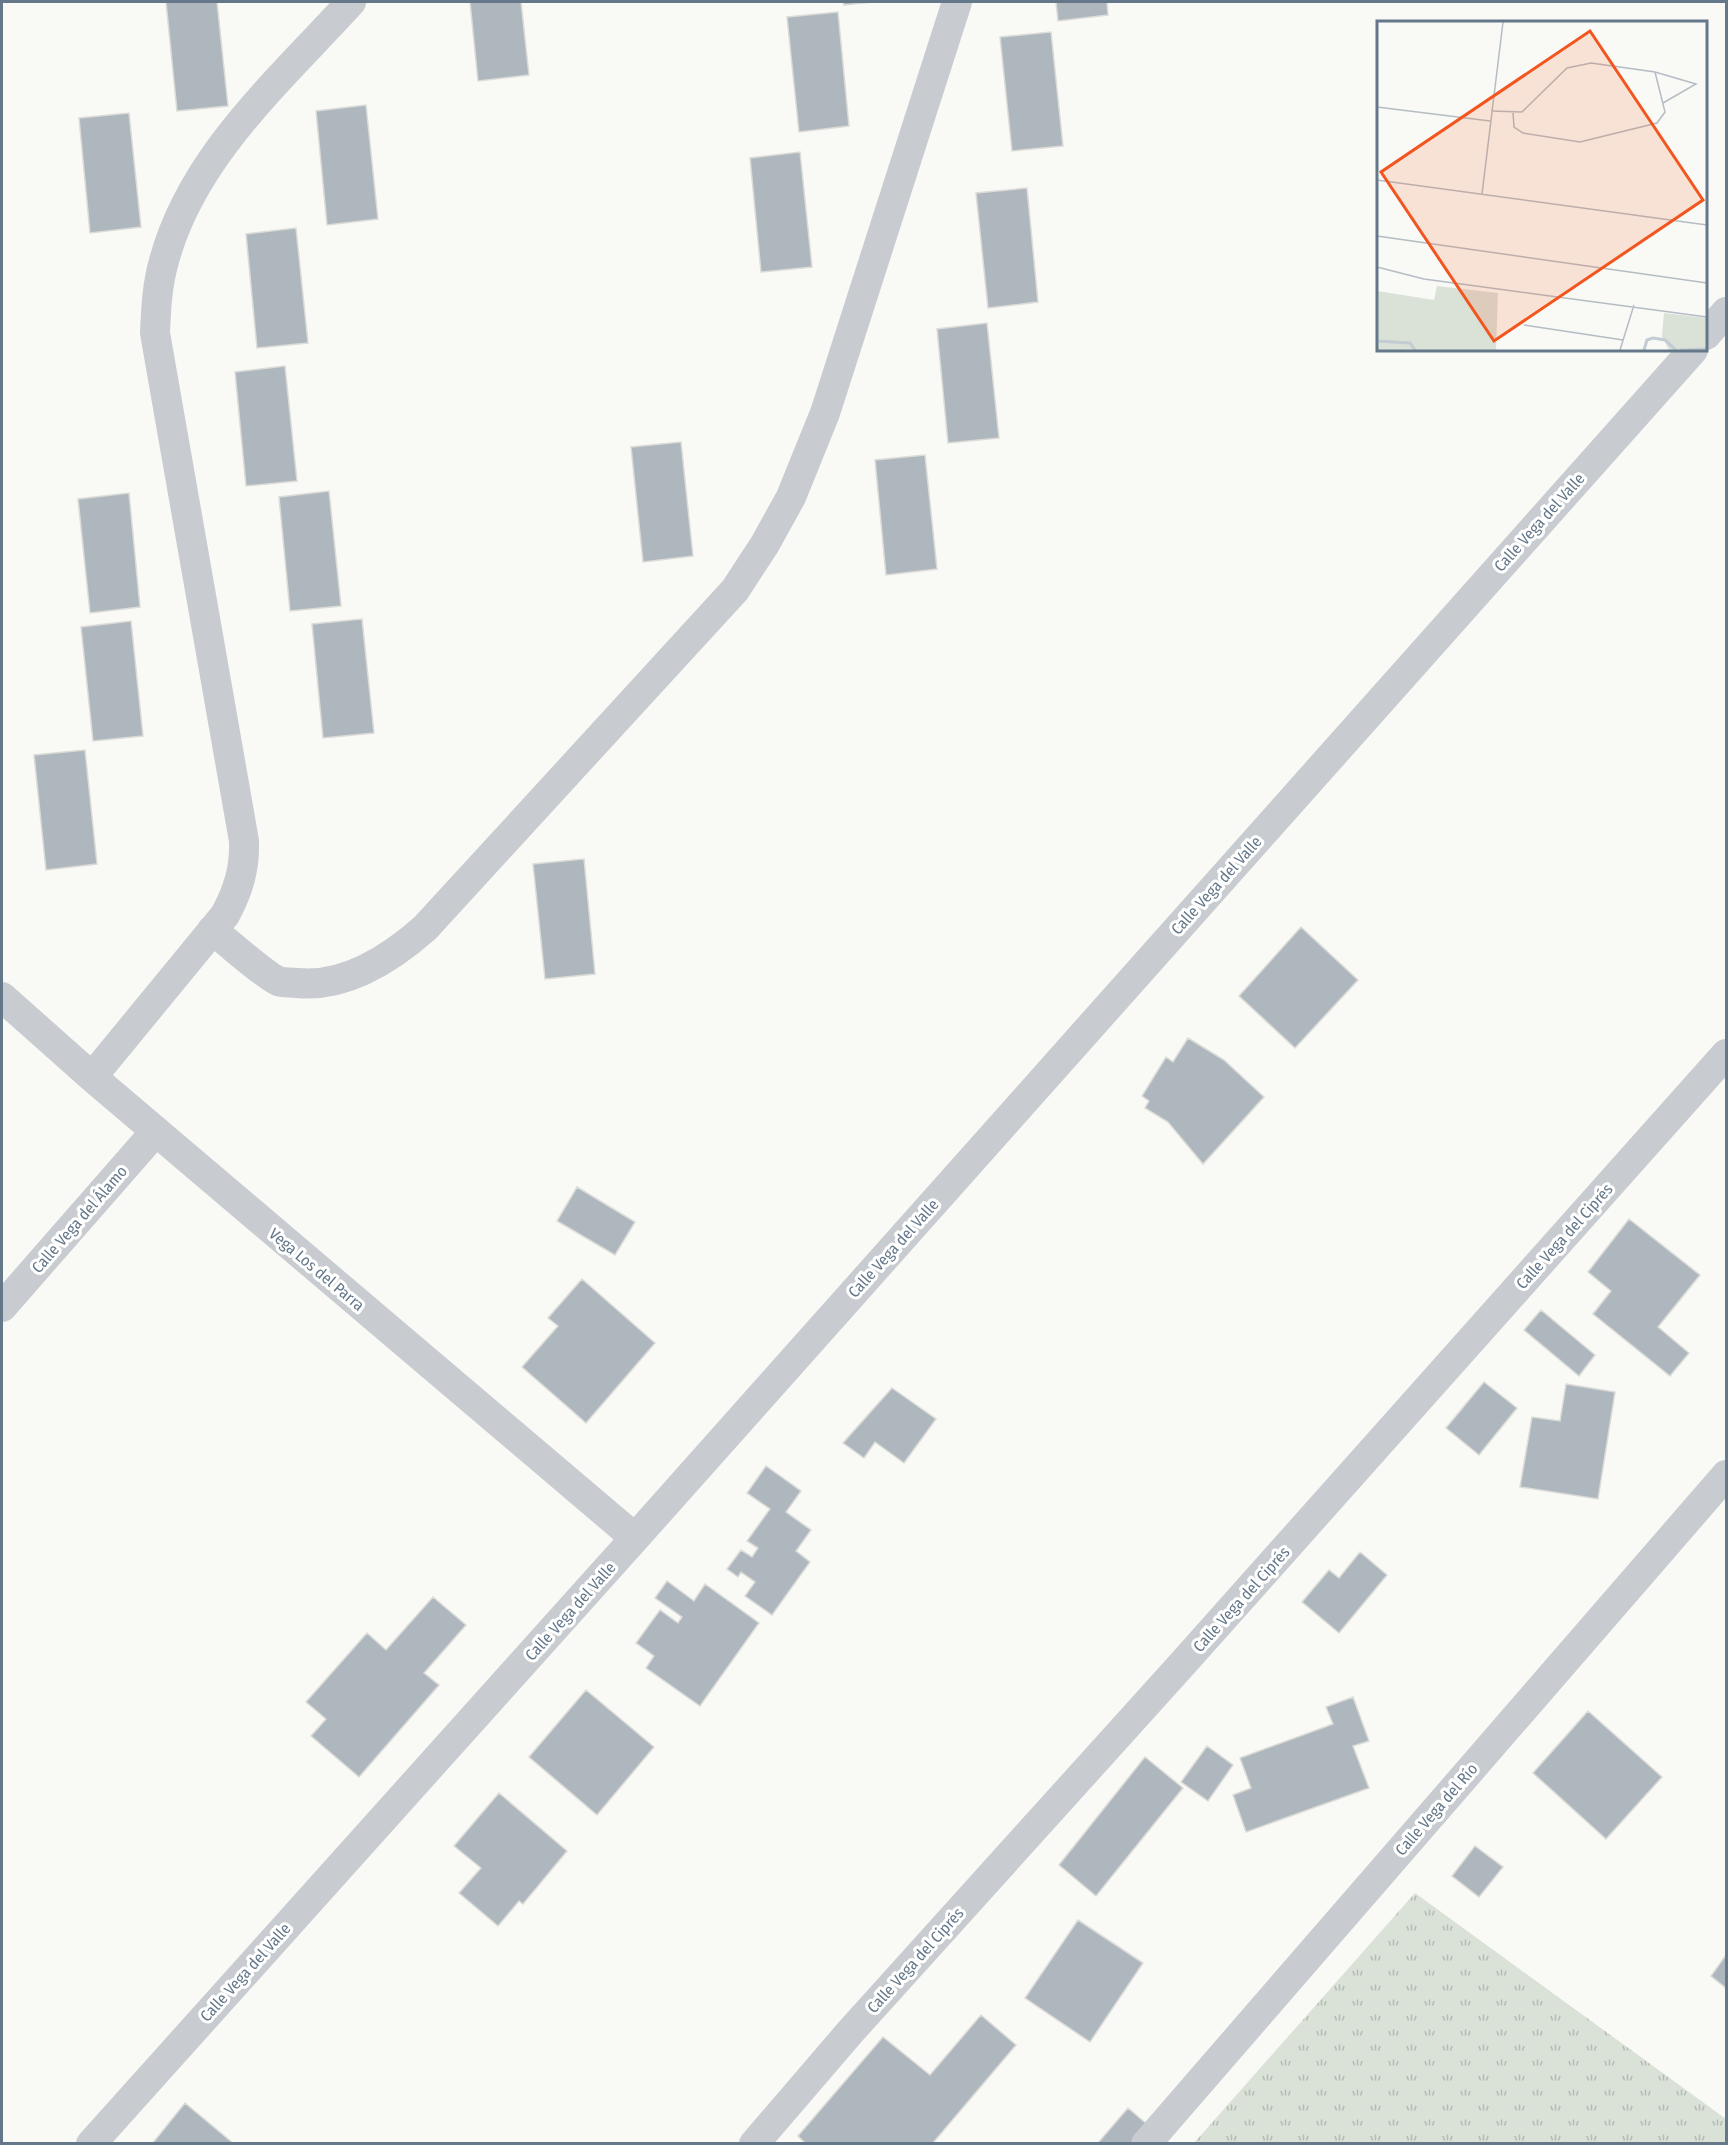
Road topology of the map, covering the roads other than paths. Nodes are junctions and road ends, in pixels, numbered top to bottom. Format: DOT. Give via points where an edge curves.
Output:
graph roads {
  1 [pos="351,2"];
  2 [pos="957,2"];
  3 [pos="1726,312"];
  4 [pos="1707,334"];
  5 [pos="1692,351"];
  6 [pos="212,930"];
  7 [pos="2,997"];
  8 [pos="1726,1054"];
  9 [pos="92,1077"];
  10 [pos="156,1131"];
  11 [pos="2,1307"];
  12 [pos="1726,1475"];
  13 [pos="635,1538"];
  14 [pos="91,2144"];
  15 [pos="754,2144"];
  16 [pos="1146,2144"];
  1 -- 6 [label="street" via="227,137 180,214 157,293 155,333 244,841 244,860 235,897"];
  2 -- 6 [label="street" via="825,413 791,497 735,590 425,928 399,950 355,974 312,985 278,981"];
  3 -- 4 [label="street"];
  5 -- 13 [label="street, Calle Vega del Valle"];
  6 -- 9 [label="street"];
  7 -- 9 [label="street, Vega Los del Parra"];
  8 -- 15 [label="street, Calle Vega del Ciprés"];
  9 -- 10 [label="street, Vega Los del Parra"];
  10 -- 11 [label="street, Calle Vega del Álamo"];
  10 -- 13 [label="street, Vega Los del Parra"];
  12 -- 16 [label="street, Calle Vega del Río"];
  13 -- 14 [label="street, Calle Vega del Valle"];
}
